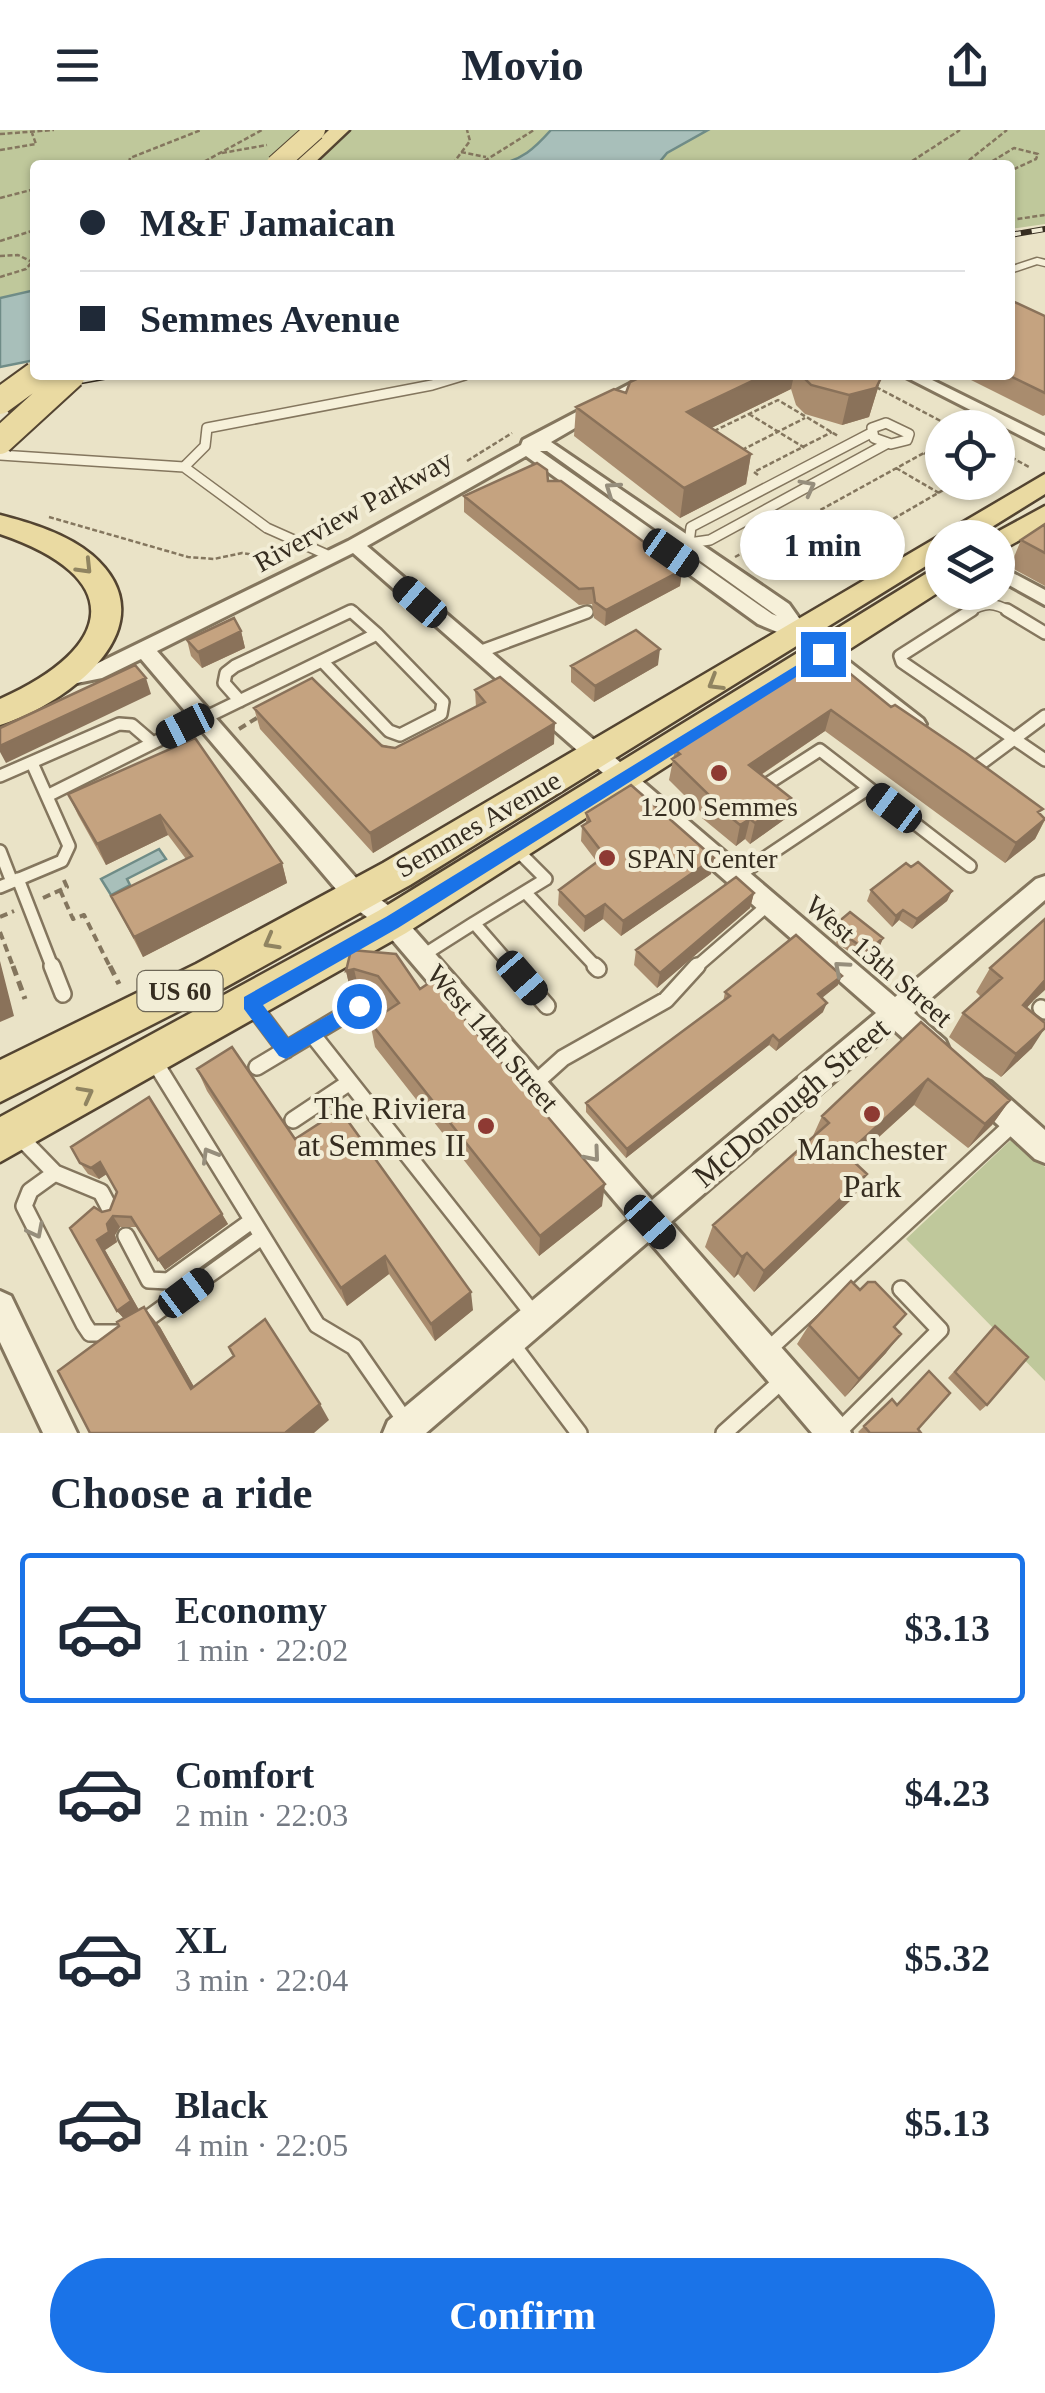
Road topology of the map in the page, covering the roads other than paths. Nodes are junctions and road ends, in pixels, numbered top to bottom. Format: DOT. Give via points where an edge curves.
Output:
graph roads {
  1 [pos="315,130"];
  2 [pos="340,130"];
  3 [pos="282,160"];
  4 [pos="307,160"];
  5 [pos="1045,263"];
  6 [pos="1015,268"];
  7 [pos="31,380"];
  8 [pos="33,380"];
  9 [pos="67,380"];
  10 [pos="448,380"];
  11 [pos="650,380"];
  12 [pos="920,380"];
  13 [pos="939,380"];
  14 [pos="0,401"];
  15 [pos="0,412"];
  16 [pos="871,433"];
  17 [pos="1045,434"];
  18 [pos="520,438"];
  19 [pos="0,441"];
  20 [pos="1045,443"];
  21 [pos="888,444"];
  22 [pos="0,455"];
  23 [pos="184,468"];
  24 [pos="1037,474"];
  25 [pos="1045,514"];
  26 [pos="977,520"];
  27 [pos="0,524"];
  28 [pos="1015,533"];
  29 [pos="355,545"];
  30 [pos="680,548"];
  31 [pos="332,557"];
  32 [pos="925,557"];
  33 [pos="1015,581"];
  34 [pos="925,586"];
  35 [pos="1045,599"];
  36 [pos="587,612"];
  37 [pos="377,634"];
  38 [pos="1045,634"];
  39 [pos="811,644"];
  40 [pos="145,650"];
  41 [pos="478,652"];
  42 [pos="322,661"];
  43 [pos="67,678"];
  44 [pos="240,701"];
  45 [pos="0,713"];
  46 [pos="1045,716"];
  47 [pos="203,718"];
  48 [pos="932,736"];
  49 [pos="1013,740"];
  50 [pos="153,742"];
  51 [pos="1045,760"];
  52 [pos="32,763"];
  53 [pos="613,766"];
  54 [pos="975,768"];
  55 [pos="0,776"];
  56 [pos="760,788"];
  57 [pos="869,788"];
  58 [pos="46,796"];
  59 [pos="514,847"];
  60 [pos="0,851"];
  61 [pos="970,866"];
  62 [pos="736,877"];
  63 [pos="10,883"];
  64 [pos="1045,886"];
  65 [pos="525,892"];
  66 [pos="356,895"];
  67 [pos="768,905"];
  68 [pos="392,922"];
  69 [pos="474,923"];
  70 [pos="422,956"];
  71 [pos="598,969"];
  72 [pos="63,994"];
  73 [pos="250,1003"];
  74 [pos="359,1006"];
  75 [pos="547,1006"];
  76 [pos="895,1014"];
  77 [pos="312,1034"];
  78 [pos="286,1050"];
  79 [pos="153,1058"];
  80 [pos="257,1067"];
  81 [pos="0,1082"];
  82 [pos="350,1082"];
  83 [pos="533,1085"];
  84 [pos="293,1120"];
  85 [pos="1015,1122"];
  86 [pos="8,1136"];
  87 [pos="1043,1144"];
  88 [pos="55,1173"];
  89 [pos="112,1211"];
  90 [pos="250,1222"];
  91 [pos="650,1222"];
  92 [pos="126,1236"];
  93 [pos="260,1238"];
  94 [pos="901,1289"];
  95 [pos="0,1307"];
  96 [pos="537,1318"];
  97 [pos="510,1341"];
  98 [pos="765,1353"];
  99 [pos="786,1377"];
  100 [pos="404,1429"];
  101 [pos="60,1433"];
  102 [pos="578,1433"];
  103 [pos="724,1433"];
  104 [pos="836,1433"];
  1 -- 3 [label="main road, bridge"];
  2 -- 4 [label="main road"];
  5 -- 6 [label="lane"];
  7 -- 14 [label="main road, bridge"];
  8 -- 15 [label="main road, bridge"];
  9 -- 19 [label="main road, bridge"];
  10 -- 23 [label="lane" via="208,428 205,446"];
  11 -- 18 [label="street, Riverview Parkway" via="608,407"];
  12 -- 20 [label="street"];
  13 -- 17 [label="street"];
  16 -- 21 [label="lane"];
  16 -- 21 [label="lane" via="886,423 907,431 907,440"];
  16 -- 30 [label="lane" via="691,527"];
  18 -- 29 [label="street, Riverview Parkway"];
  18 -- 30 [label="street" via="566,485"];
  30 -- 18 [label="street, one-way" via="552,447"];
  30 -- 21 [label="lane, one-way" via="710,540"];
  22 -- 23 [label="lane"];
  23 -- 31 [label="lane" via="266,528"];
  24 -- 26 [label="main road"];
  25 -- 28 [label="main road"];
  27 -- 43 [label="main road, one-way" via="69,551 104,588 104,632"];
  29 -- 31 [label="street, Riverview Parkway"];
  29 -- 41 [label="street, West 13th Street"];
  30 -- 39 [label="street" via="765,620"];
  31 -- 40 [label="street, Riverview Parkway"];
  32 -- 39 [label="main road, Semmes Avenue / US 60"];
  33 -- 35 [label="street"];
  34 -- 39 [label="main road, Semmes Avenue / US 60"];
  36 -- 41 [label="lane" via="558,628"];
  37 -- 42 [label="lane"];
  37 -- 42 [label="lane" via="443,702 442,714 400,735 389,731"];
  37 -- 44 [label="lane" via="351,611 234,666 224,684"];
  38 -- 49 [label="lane" via="997,604 982,603 900,656"];
  39 -- 48 [label="street"];
  39 -- 53 [label="main road, Semmes Avenue / US 60"];
  40 -- 43 [label="street, Riverview Parkway" via="95,674"];
  40 -- 47 [label="street, West 14th Street"];
  41 -- 53 [label="street, West 13th Street"];
  42 -- 44 [label="lane"];
  43 -- 45 [label="main road"];
  44 -- 47 [label="lane"];
  46 -- 49 [label="lane"];
  47 -- 50 [label="lane"];
  47 -- 66 [label="street, West 14th Street"];
  49 -- 51 [label="lane"];
  49 -- 54 [label="lane"];
  50 -- 52 [label="lane" via="132,725 118,724"];
  50 -- 58 [label="lane"];
  52 -- 55 [label="lane"];
  52 -- 58 [label="lane"];
  53 -- 59 [label="main road, Semmes Avenue / US 60"];
  53 -- 62 [label="street, West 13th Street"];
  53 -- 66 [label="main road, Semmes Avenue / US 60"];
  56 -- 57 [label="lane" via="820,750"];
  57 -- 61 [label="lane"];
  57 -- 62 [label="lane"];
  58 -- 63 [label="lane" via="66,855"];
  59 -- 65 [label="lane" via="546,878"];
  59 -- 68 [label="main road, Semmes Avenue / US 60"];
  60 -- 63 [label="lane"];
  62 -- 67 [label="street, West 13th Street"];
  63 -- 72 [label="lane"];
  64 -- 76 [label="street, McDonough Street"];
  65 -- 69 [label="lane"];
  65 -- 71 [label="lane"];
  66 -- 68 [label="street, West 14th Street"];
  66 -- 81 [label="main road, Semmes Avenue / US 60, one-way"];
  76 -- 67 [label="street, West 13th Street, one-way"];
  67 -- 83 [label="lane" via="666,1000 563,1058"];
  68 -- 70 [label="street, West 14th Street"];
  68 -- 73 [label="main road, Semmes Avenue / US 60"];
  69 -- 70 [label="lane"];
  69 -- 75 [label="lane"];
  70 -- 83 [label="street, West 14th Street"];
  73 -- 78 [label="lane"];
  73 -- 79 [label="main road, Semmes Avenue / US 60"];
  74 -- 77 [label="lane"];
  76 -- 85 [label="street, West 13th Street"];
  76 -- 91 [label="street, McDonough Street"];
  77 -- 78 [label="lane"];
  77 -- 82 [label="lane"];
  78 -- 80 [label="lane"];
  86 -- 79 [label="main road, Semmes Avenue / US 60, one-way"];
  90 -- 79 [label="lane, one-way"];
  82 -- 84 [label="lane"];
  82 -- 96 [label="lane"];
  83 -- 91 [label="street, West 14th Street, one-way"];
  85 -- 87 [label="street, West 13th Street"];
  85 -- 98 [label="lane"];
  86 -- 88 [label="lane"];
  88 -- 89 [label="lane" via="101,1192"];
  88 -- 93 [label="lane, one-way" via="30,1191 24,1206 90,1333 129,1331"];
  90 -- 92 [label="lane" via="168,1281 149,1280"];
  90 -- 93 [label="lane"];
  91 -- 96 [label="street, McDonough Street"];
  91 -- 98 [label="street, West 14th Street"];
  93 -- 100 [label="lane" via="317,1326 354,1347"];
  94 -- 104 [label="lane" via="940,1330"];
  95 -- 101 [label="street"];
  96 -- 97 [label="street, McDonough Street"];
  97 -- 100 [label="street, McDonough Street"];
  97 -- 102 [label="lane"];
  98 -- 99 [label="street, West 14th Street"];
  99 -- 103 [label="lane"];
  99 -- 104 [label="street, West 14th Street"];
}
